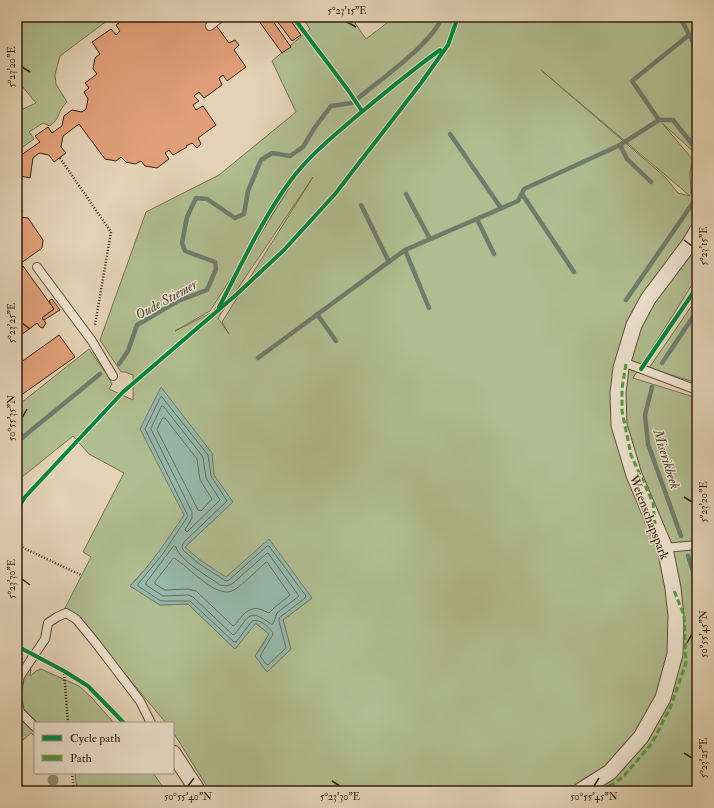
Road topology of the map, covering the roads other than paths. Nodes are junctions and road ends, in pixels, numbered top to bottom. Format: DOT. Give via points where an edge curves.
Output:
graph roads {
  1 [pos="221,17"];
  2 [pos="210,26"];
  3 [pos="697,231"];
  4 [pos="36,267"];
  5 [pos="623,362"];
  6 [pos="113,376"];
  7 [pos="697,390"];
  8 [pos="697,546"];
  9 [pos="665,548"];
  10 [pos="17,692"];
  11 [pos="17,698"];
  12 [pos="150,722"];
  13 [pos="34,726"];
  14 [pos="174,755"];
  15 [pos="198,791"];
  16 [pos="580,791"];
  1 -- 2 [label="lane"];
  3 -- 5 [label="street, Wetenschapspark" via="648,299 634,325"];
  4 -- 6 [label="lane" via="92,341"];
  5 -- 7 [label="lane"];
  5 -- 9 [label="street, Wetenschapspark" via="618,393 619,425 634,475"];
  8 -- 9 [label="lane"];
  9 -- 16 [label="street, Wetenschapspark" via="676,616 675,654 663,698 640,737 610,772"];
  10 -- 12 [label="lane" via="20,676 45,639 48,623 66,613 76,619 95,642 140,701"];
  11 -- 13 [label="lane" via="20,712"];
  14 -- 15 [label="street"];
}
